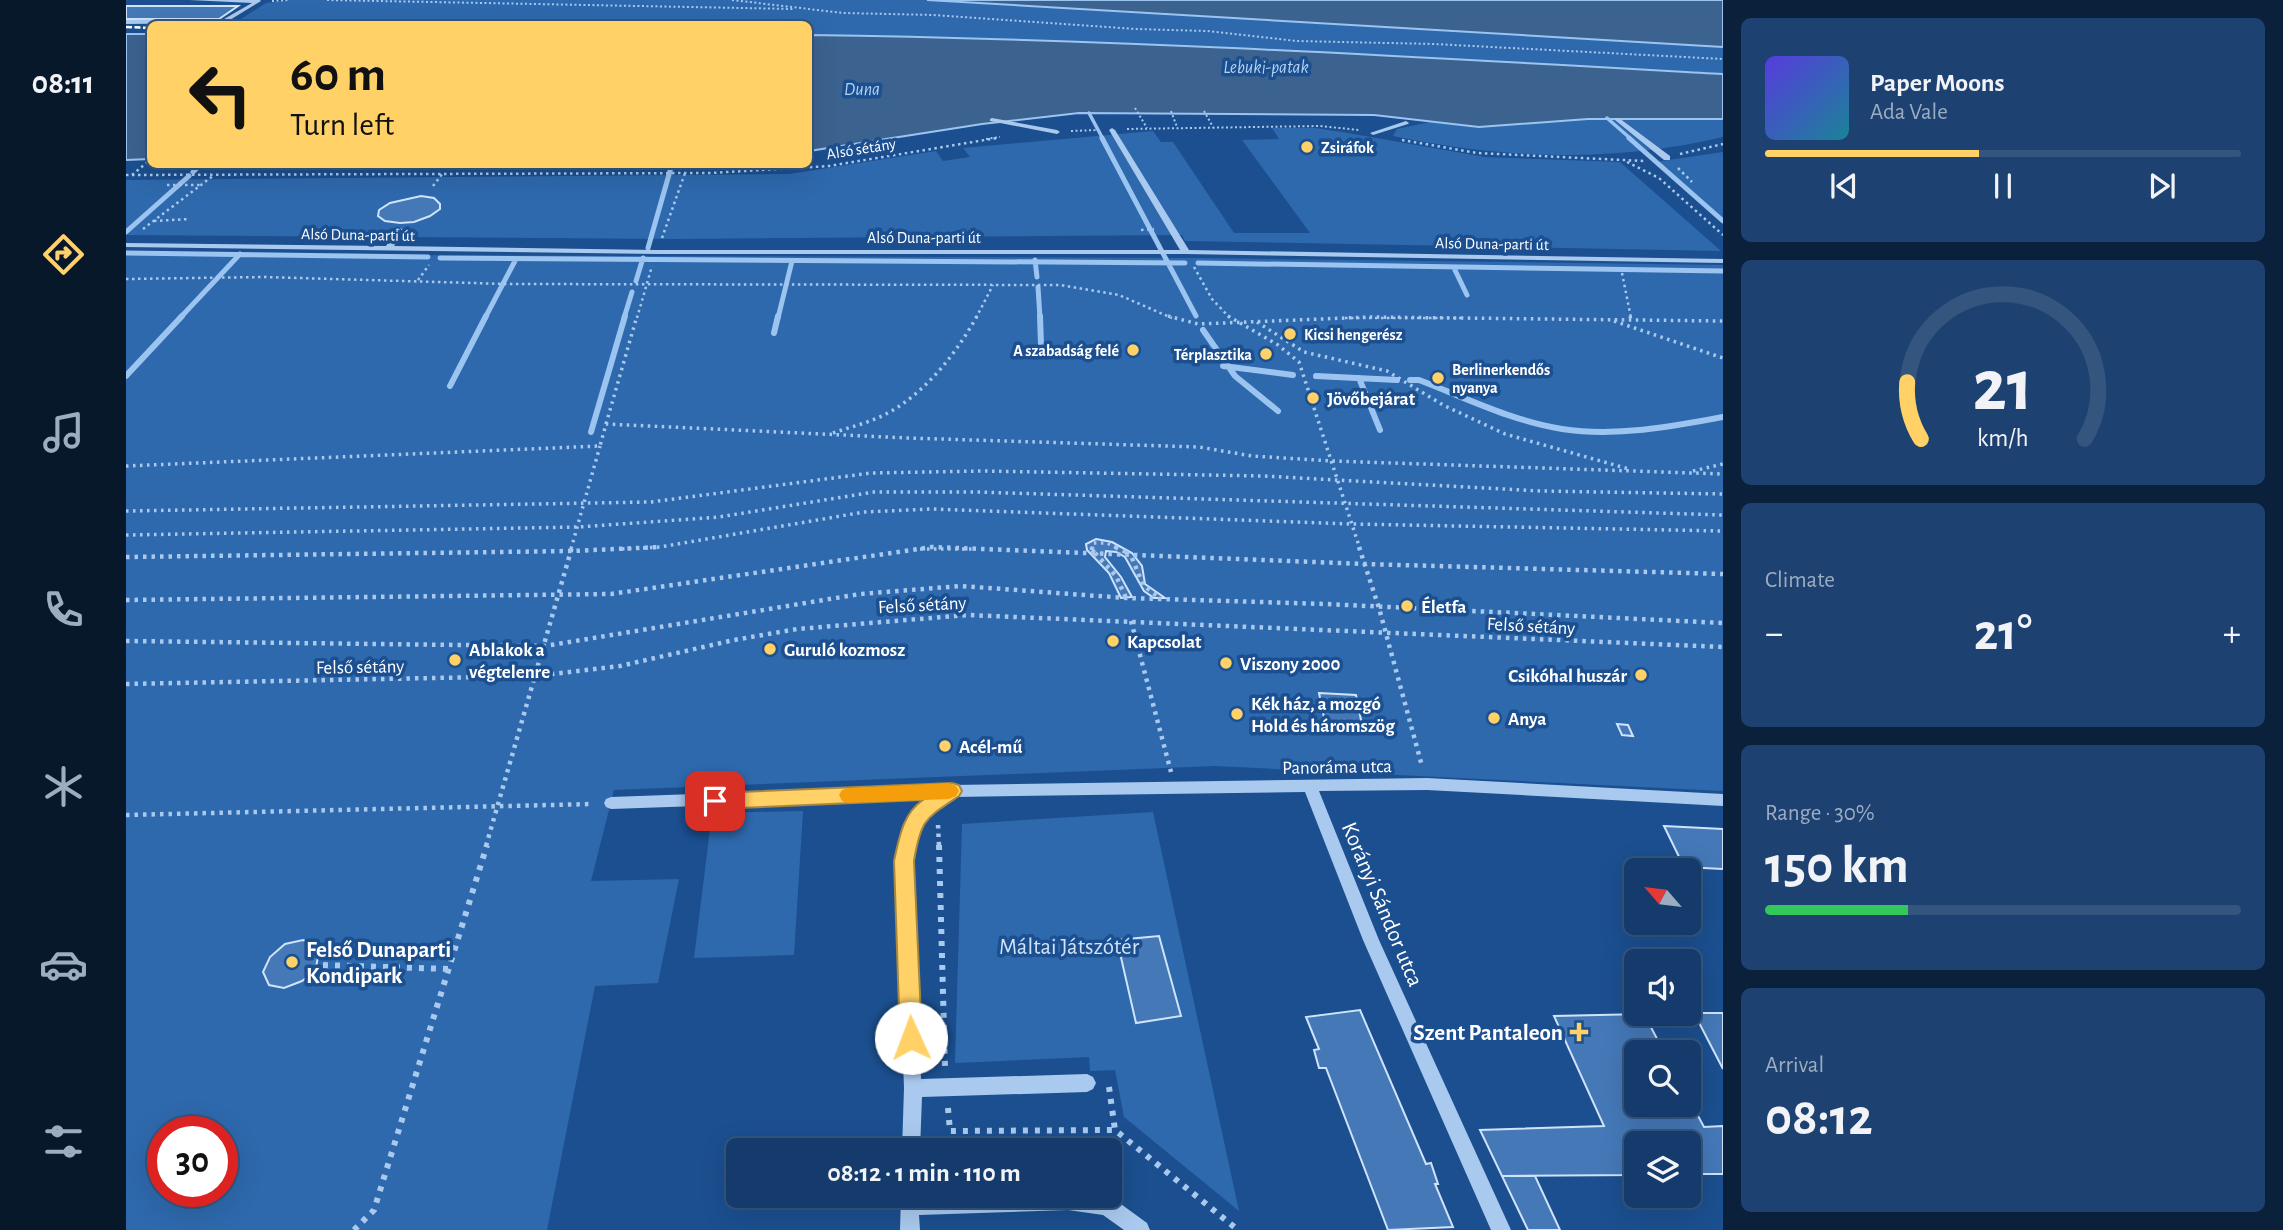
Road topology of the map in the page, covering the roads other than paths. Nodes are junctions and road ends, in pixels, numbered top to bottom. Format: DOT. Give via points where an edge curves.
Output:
graph roads {
  1 [pos="192,0"];
  2 [pos="227,21"];
  3 [pos="126,22"];
  4 [pos="147,22"];
  5 [pos="1617,119"];
  6 [pos="992,120"];
  7 [pos="1406,123"];
  8 [pos="1112,130"];
  9 [pos="1057,132"];
  10 [pos="1373,133"];
  11 [pos="1667,159"];
  12 [pos="400,230"];
  13 [pos="126,244"];
  14 [pos="387,248"];
  15 [pos="1186,252"];
  16 [pos="1723,261"];
  17 [pos="1310,786"];
  18 [pos="952,791"];
  19 [pos="1723,800"];
  20 [pos="611,803"];
  21 [pos="1087,1083"];
  22 [pos="913,1088"];
  23 [pos="911,1138"];
  24 [pos="910,1208"];
  25 [pos="1110,1208"];
  26 [pos="910,1230"];
  27 [pos="1140,1230"];
  28 [pos="1501,1230"];
  1 -- 2 [label="street" via="258,1"];
  3 -- 4 [label="street"];
  5 -- 11 [label="street"];
  6 -- 9 [label="street"];
  7 -- 10 [label="street"];
  8 -- 15 [label="street"];
  12 -- 14 [label="lane"];
  13 -- 14 [label="street, Alsó Duna-parti út"];
  14 -- 15 [label="street, Alsó Duna-parti út" via="655,257"];
  15 -- 16 [label="street, Alsó Duna-parti út"];
  17 -- 18 [label="street, Panoráma utca"];
  17 -- 19 [label="street, Panoráma utca" via="1427,784"];
  17 -- 28 [label="street, Korányi Sándor utca" via="1371,940"];
  18 -- 20 [label="street, Panoráma utca"];
  18 -- 22 [label="street" via="920,812 904,861"];
  21 -- 22 [label="street"];
  22 -- 23 [label="street"];
  24 -- 26 [label="street"];
  25 -- 27 [label="street"];
}
